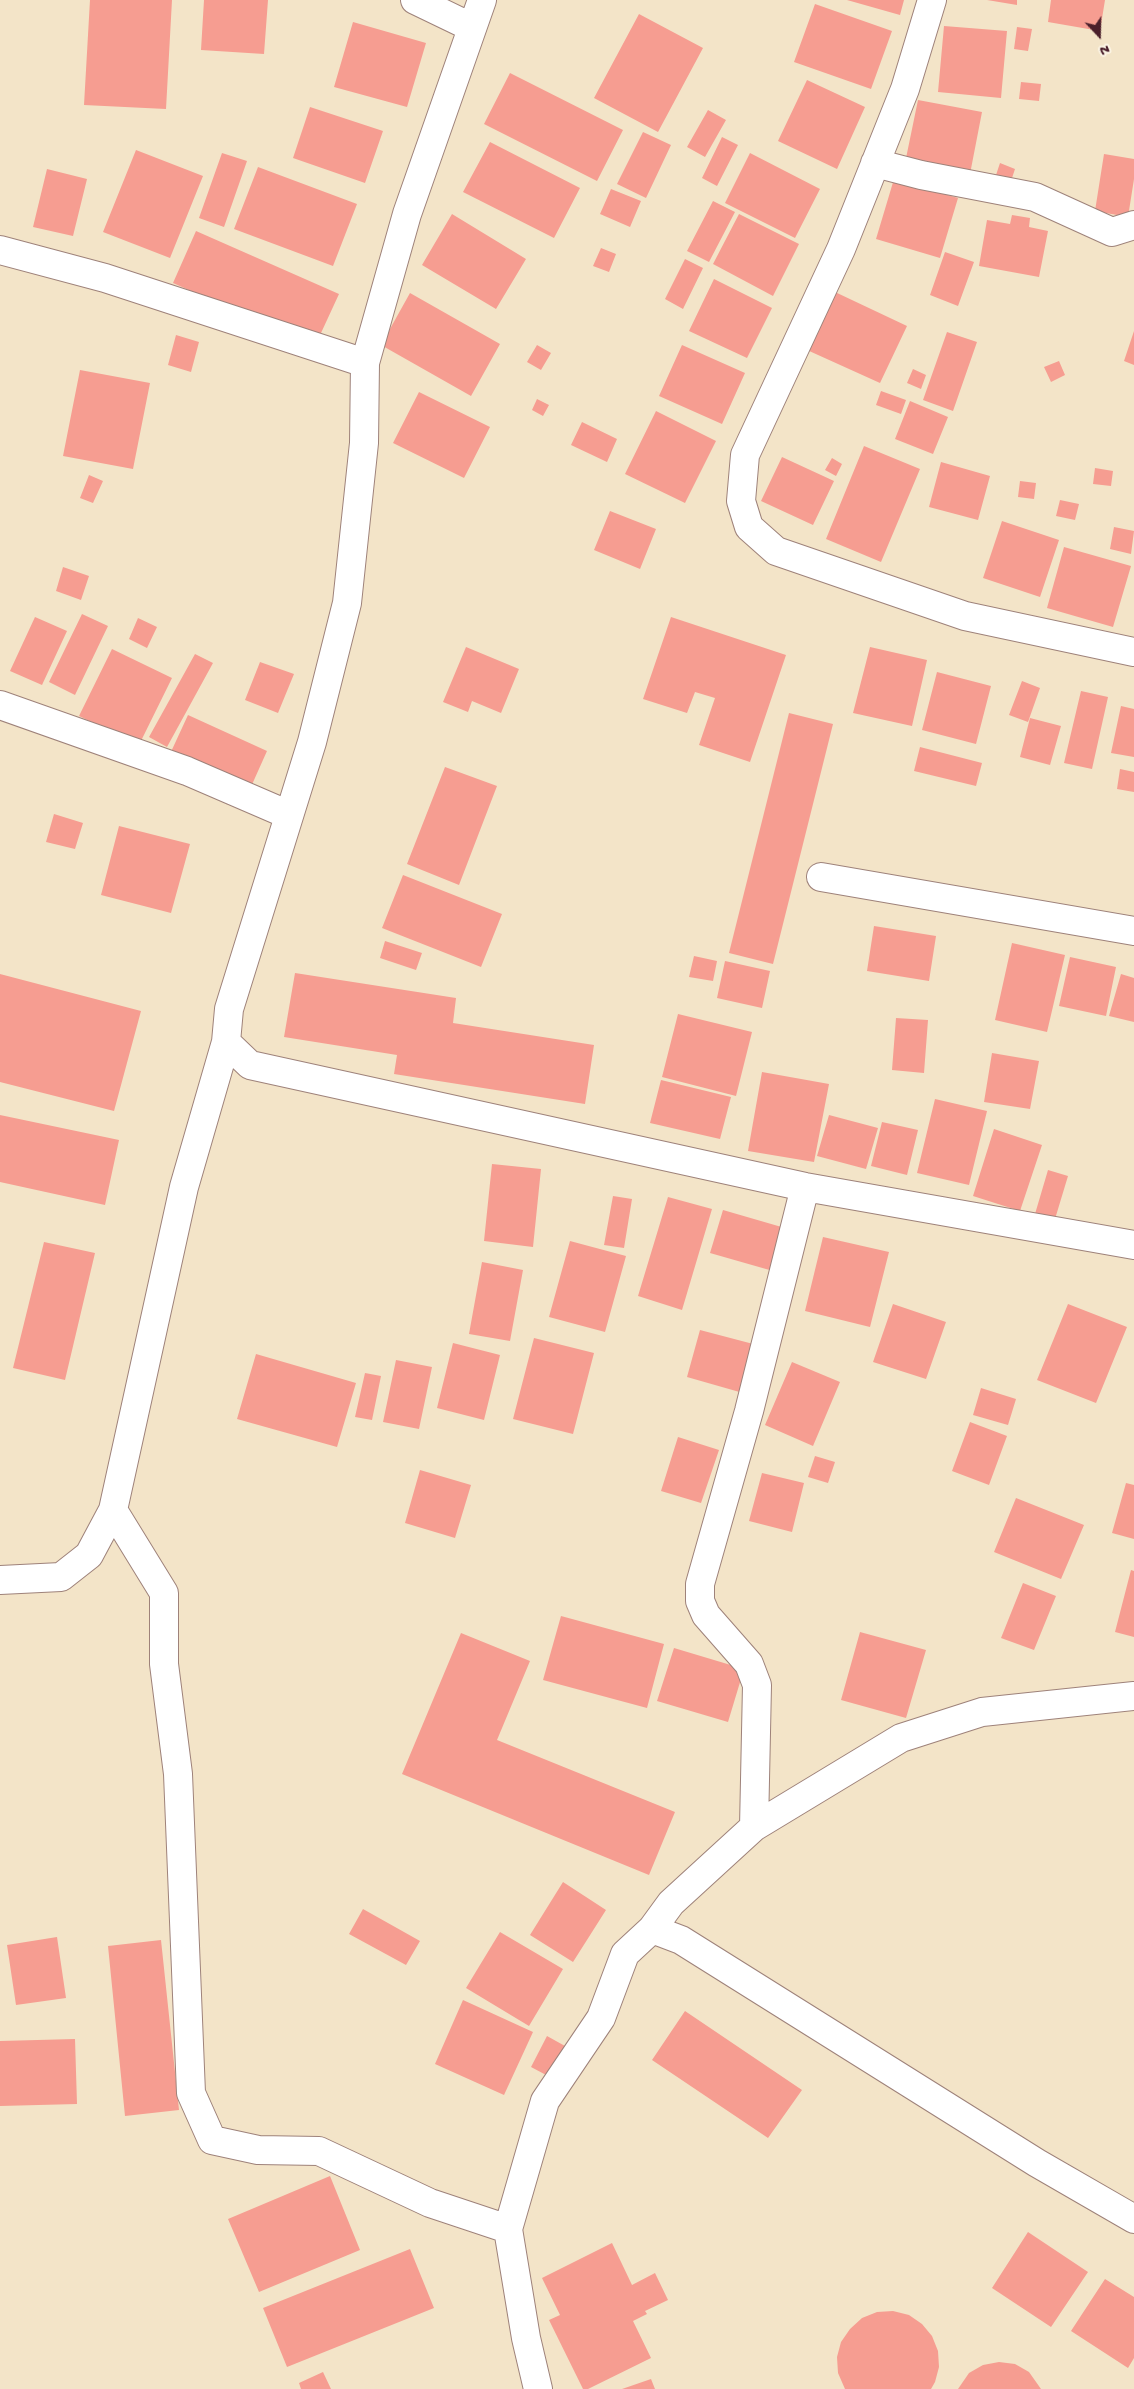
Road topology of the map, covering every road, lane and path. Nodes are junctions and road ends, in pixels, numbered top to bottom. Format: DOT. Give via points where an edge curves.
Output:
graph roads {
  1 [pos="415,0"];
  2 [pos="482,0"];
  3 [pos="932,0"];
  4 [pos="472,27"];
  5 [pos="875,163"];
  6 [pos="1134,225"];
  7 [pos="0,250"];
  8 [pos="365,363"];
  9 [pos="1134,652"];
  10 [pos="0,705"];
  11 [pos="289,815"];
  12 [pos="821,877"];
  13 [pos="1134,931"];
  14 [pos="226,1042"];
  15 [pos="805,1187"];
  16 [pos="1134,1245"];
  17 [pos="113,1510"];
  18 [pos="0,1580"];
  19 [pos="1134,1696"];
  20 [pos="754,1827"];
  21 [pos="652,1930"];
  22 [pos="1134,2219"];
  23 [pos="508,2229"];
  24 [pos="538,2389"];
  1 -- 4 [label="street"];
  2 -- 4 [label="street"];
  3 -- 5 [label="street" via="905,89"];
  4 -- 8 [label="street" via="407,214"];
  5 -- 6 [label="street" via="1035,197 1112,232"];
  5 -- 9 [label="street" via="841,249 745,455 741,501 749,527 776,551 965,616"];
  7 -- 8 [label="street" via="105,278"];
  8 -- 11 [label="street" via="364,443 347,603 312,742"];
  10 -- 11 [label="street" via="187,771"];
  11 -- 14 [label="street" via="229,1009"];
  12 -- 13 [label="street"];
  14 -- 15 [label="street" via="250,1065"];
  14 -- 17 [label="street" via="184,1187"];
  15 -- 16 [label="street"];
  15 -- 20 [label="street" via="749,1411 700,1584 700,1601 706,1615 749,1664 757,1685"];
  17 -- 18 [label="street" via="89,1555 61,1577"];
  17 -- 23 [label="street" via="164,1593 164,1664 178,1774 191,2093 212,2140 258,2150 319,2151 430,2203"];
  19 -- 20 [label="street" via="982,1712 901,1738"];
  20 -- 21 [label="street" via="671,1902"];
  21 -- 22 [label="street" via="681,1940 1037,2163"];
  21 -- 23 [label="street" via="625,1954 601,2018 545,2101"];
  23 -- 24 [label="street"];
}
